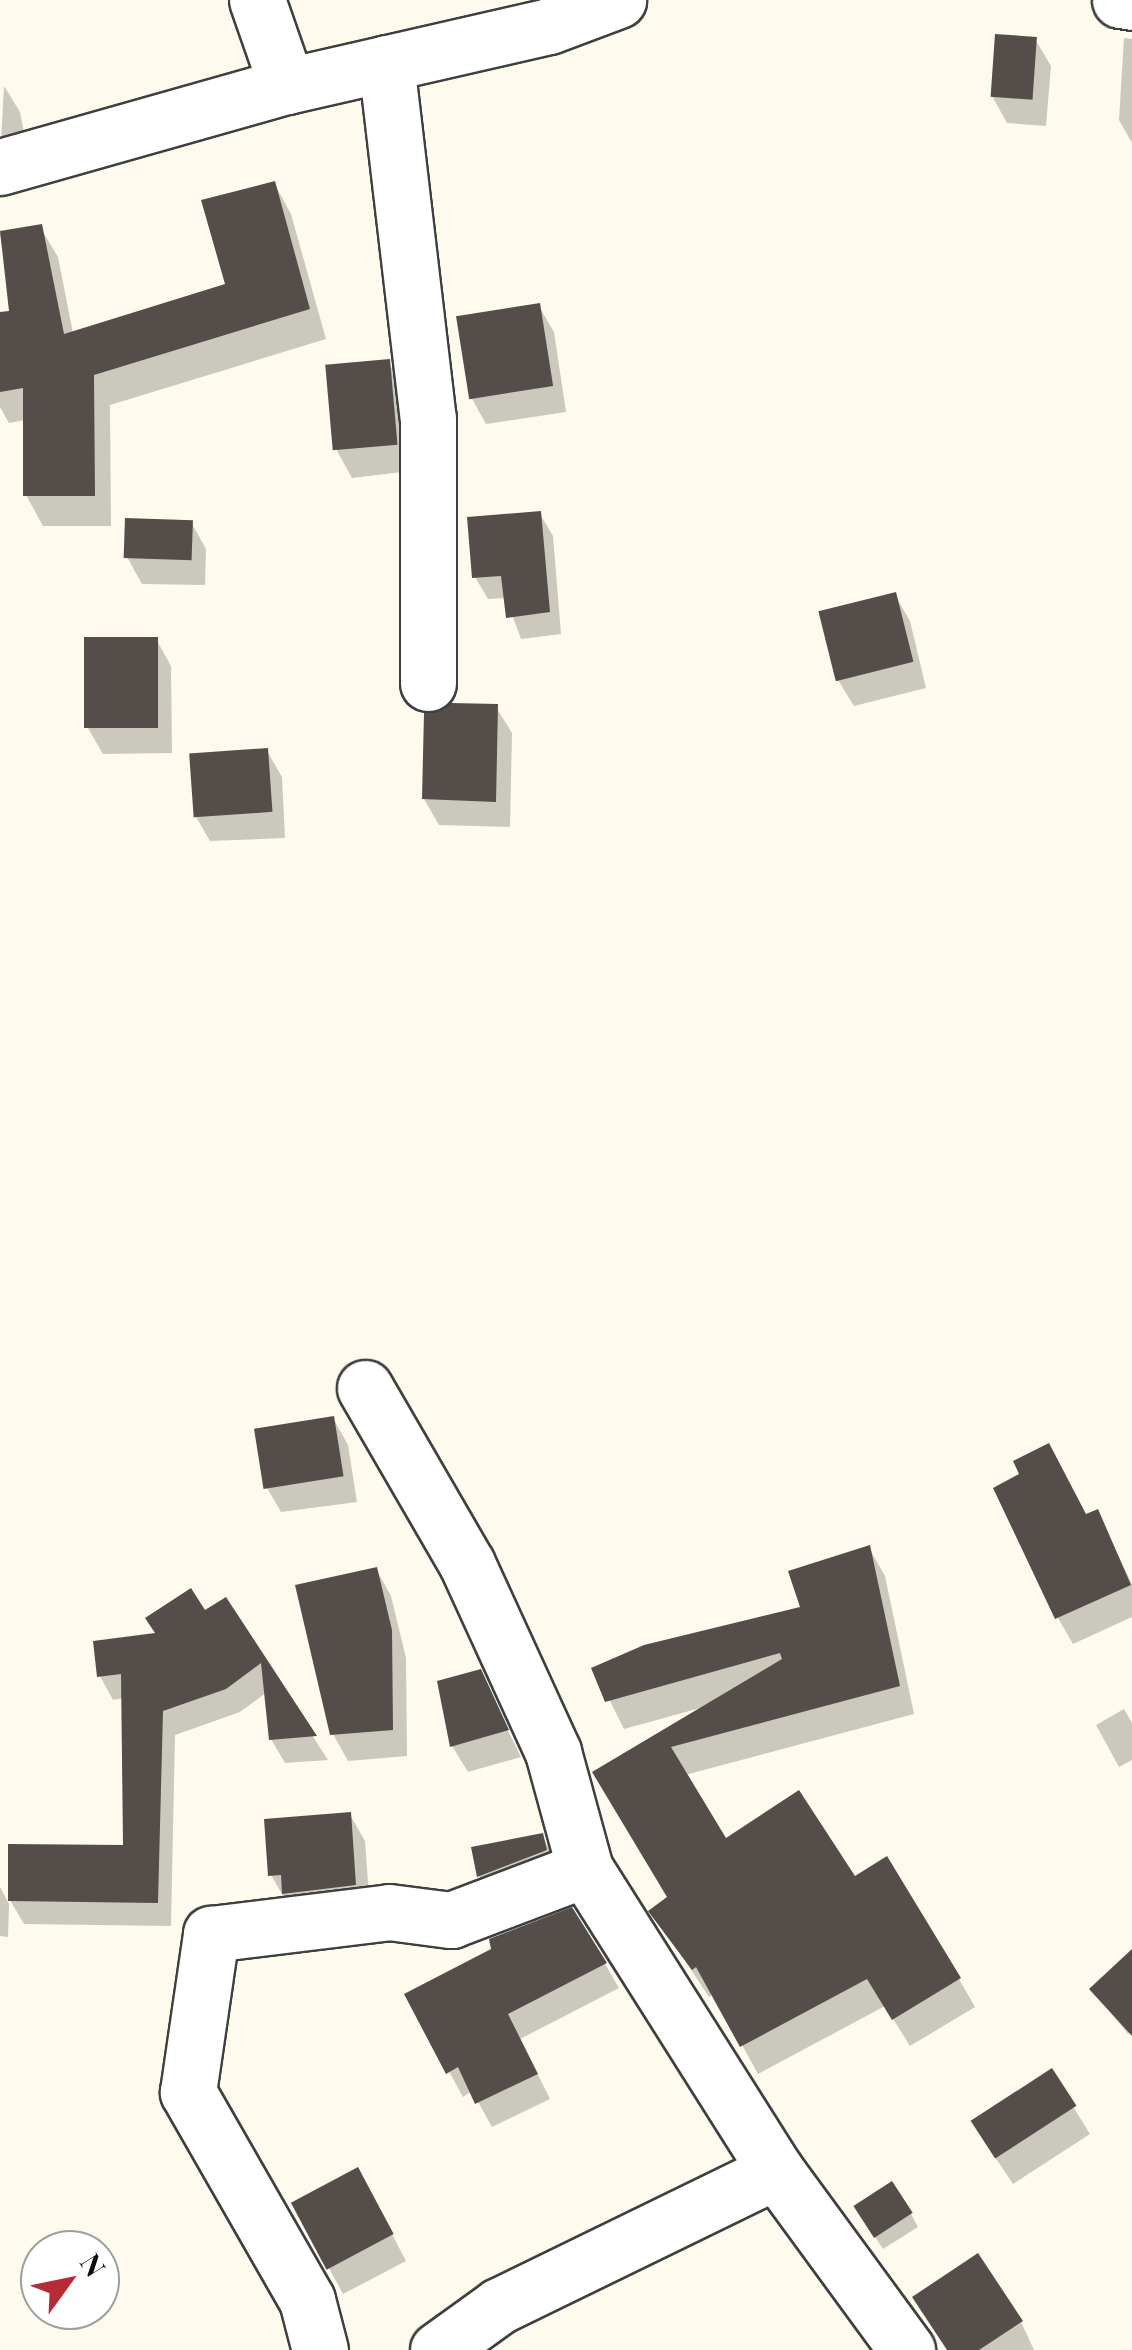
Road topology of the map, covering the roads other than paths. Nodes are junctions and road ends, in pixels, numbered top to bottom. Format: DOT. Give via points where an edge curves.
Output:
graph roads {
  1 [pos="257,0"];
  2 [pos="618,0"];
  3 [pos="1120,0"];
  4 [pos="1132,2"];
  5 [pos="386,63"];
  6 [pos="288,86"];
  7 [pos="0,167"];
  8 [pos="428,684"];
  9 [pos="365,1388"];
  10 [pos="585,1869"];
  11 [pos="776,2171"];
  12 [pos="320,2350"];
  13 [pos="438,2350"];
  14 [pos="907,2350"];
  1 -- 6 [label="street"];
  2 -- 5 [label="street" via="550,26"];
  3 -- 4 [label="street"];
  5 -- 6 [label="street"];
  5 -- 8 [label="street" via="428,418"];
  6 -- 7 [label="street"];
  9 -- 10 [label="street" via="467,1564 554,1752"];
  10 -- 11 [label="street"];
  10 -- 12 [label="street" via="451,1920 389,1912 211,1934 188,2092 307,2300"];
  11 -- 13 [label="street" via="499,2306"];
  11 -- 14 [label="street"];
}
